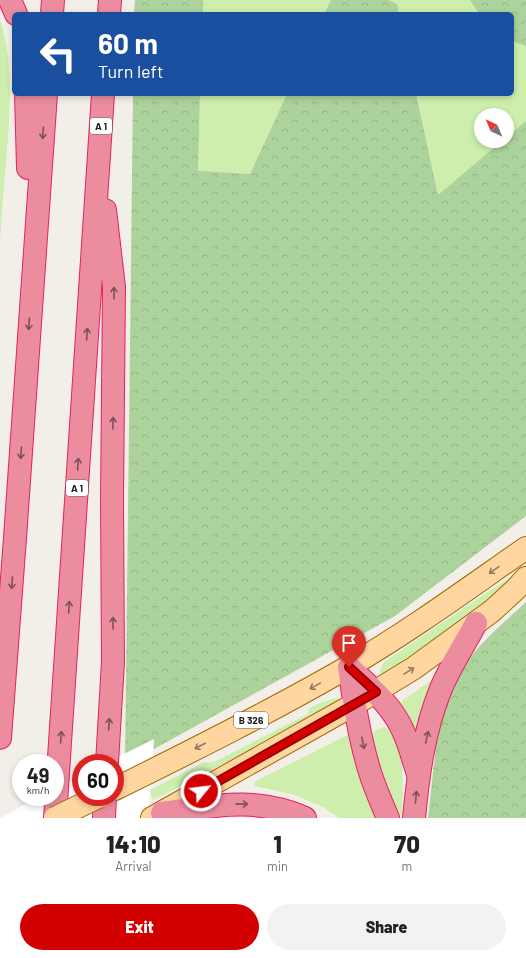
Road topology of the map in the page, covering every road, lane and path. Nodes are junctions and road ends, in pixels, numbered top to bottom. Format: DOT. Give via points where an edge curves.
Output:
graph roads {
  1 [pos="10,0"];
  2 [pos="53,0"];
  3 [pos="110,0"];
  4 [pos="15,12"];
  5 [pos="52,12"];
  6 [pos="109,12"];
  7 [pos="26,96"];
  8 [pos="46,96"];
  9 [pos="103,96"];
  10 [pos="98,158"];
  11 [pos="32,285"];
  12 [pos="526,548"];
  13 [pos="526,578"];
  14 [pos="476,623"];
  15 [pos="349,667"];
  16 [pos="376,692"];
  17 [pos="355,704"];
  18 [pos="0,738"];
  19 [pos="108,754"];
  20 [pos="418,775"];
  21 [pos="124,784"];
  22 [pos="80,806"];
  23 [pos="105,806"];
  24 [pos="157,815"];
  25 [pos="55,818"];
  26 [pos="104,818"];
  27 [pos="305,818"];
  28 [pos="388,818"];
  29 [pos="414,818"];
  1 -- 4 [label="highway"];
  2 -- 5 [label="highway"];
  3 -- 6 [label="highway"];
  7 -- 11 [label="highway"];
  8 -- 11 [label="highway, one-way"];
  9 -- 10 [label="highway, A 1"];
  19 -- 10 [label="highway, one-way" via="113,662 114,287"];
  25 -- 10 [label="highway, A 1, one-way"];
  11 -- 18 [label="highway, one-way"];
  12 -- 15 [label="main road, B 326, one-way"];
  13 -- 14 [label="main road"];
  16 -- 14 [label="main road, one-way"];
  20 -- 14 [label="highway, one-way" via="440,690"];
  15 -- 16 [label="highway"];
  15 -- 17 [label="highway"];
  15 -- 21 [label="main road, B 326, one-way"];
  16 -- 17 [label="main road"];
  16 -- 20 [label="highway" via="404,732"];
  17 -- 24 [label="main road"];
  17 -- 28 [label="highway, one-way" via="365,755"];
  29 -- 20 [label="highway, one-way"];
  22 -- 25 [label="main road, bridge"];
  23 -- 26 [label="highway"];
  24 -- 27 [label="highway, one-way" via="228,804 244,804 277,808"];
}
